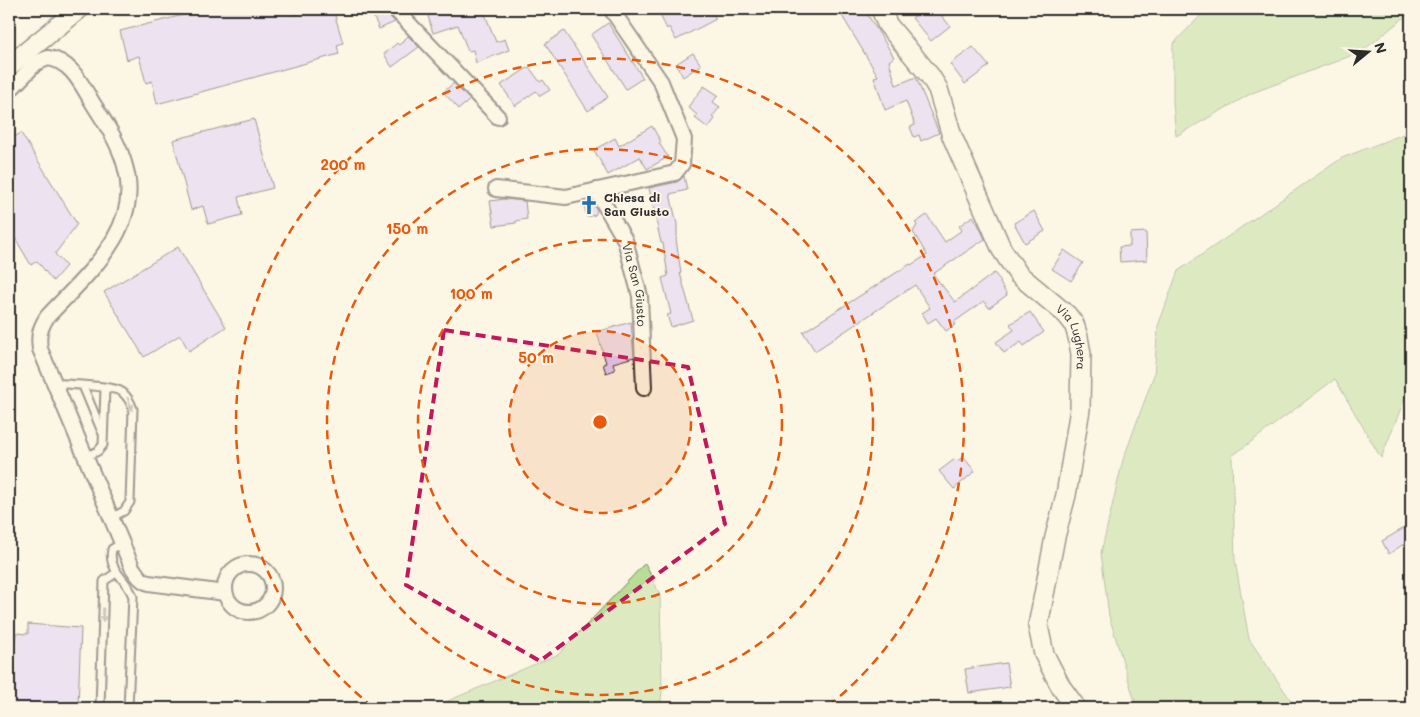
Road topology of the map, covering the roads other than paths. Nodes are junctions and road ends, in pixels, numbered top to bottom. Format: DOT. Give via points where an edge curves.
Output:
graph roads {
  1 [pos="79,9"];
  2 [pos="395,9"];
  3 [pos="611,9"];
  4 [pos="881,9"];
  5 [pos="9,66"];
  6 [pos="10,88"];
  7 [pos="498,117"];
  8 [pos="496,189"];
  9 [pos="596,190"];
  10 [pos="54,383"];
  11 [pos="83,386"];
  12 [pos="105,388"];
  13 [pos="644,388"];
  14 [pos="103,434"];
  15 [pos="86,457"];
  16 [pos="112,518"];
  17 [pos="122,543"];
  18 [pos="116,574"];
  19 [pos="226,593"];
  20 [pos="100,708"];
  21 [pos="128,708"];
  22 [pos="1076,708"];
  1 -- 5 [label="street"];
  2 -- 7 [label="street"];
  3 -- 9 [label="street" via="661,82 684,139 682,164 675,173"];
  4 -- 22 [label="street, Via Lughera" via="887,24 938,89 952,136 1002,250 1019,275 1067,315 1078,337 1081,354 1080,408 1066,495 1038,626 1044,654"];
  6 -- 10 [label="street" via="36,63 48,58 62,61 81,83 115,139 129,183 125,217 108,251 41,327 38,337 40,349"];
  8 -- 9 [label="street" via="566,196"];
  9 -- 13 [label="street, Via San Giusto" via="625,240 640,296"];
  10 -- 11 [label="lane"];
  10 -- 15 [label="street"];
  11 -- 12 [label="lane"];
  11 -- 14 [label="lane"];
  12 -- 14 [label="lane"];
  12 -- 16 [label="lane, one-way" via="121,391 133,409 130,502 124,512"];
  14 -- 15 [label="lane" via="101,449"];
  15 -- 16 [label="street"];
  16 -- 17 [label="street"];
  17 -- 18 [label="lane" via="112,549 110,555"];
  17 -- 19 [label="street" via="132,567 144,582"];
  18 -- 20 [label="lane, one-way" via="104,581"];
  18 -- 21 [label="lane" via="133,597"];
}
